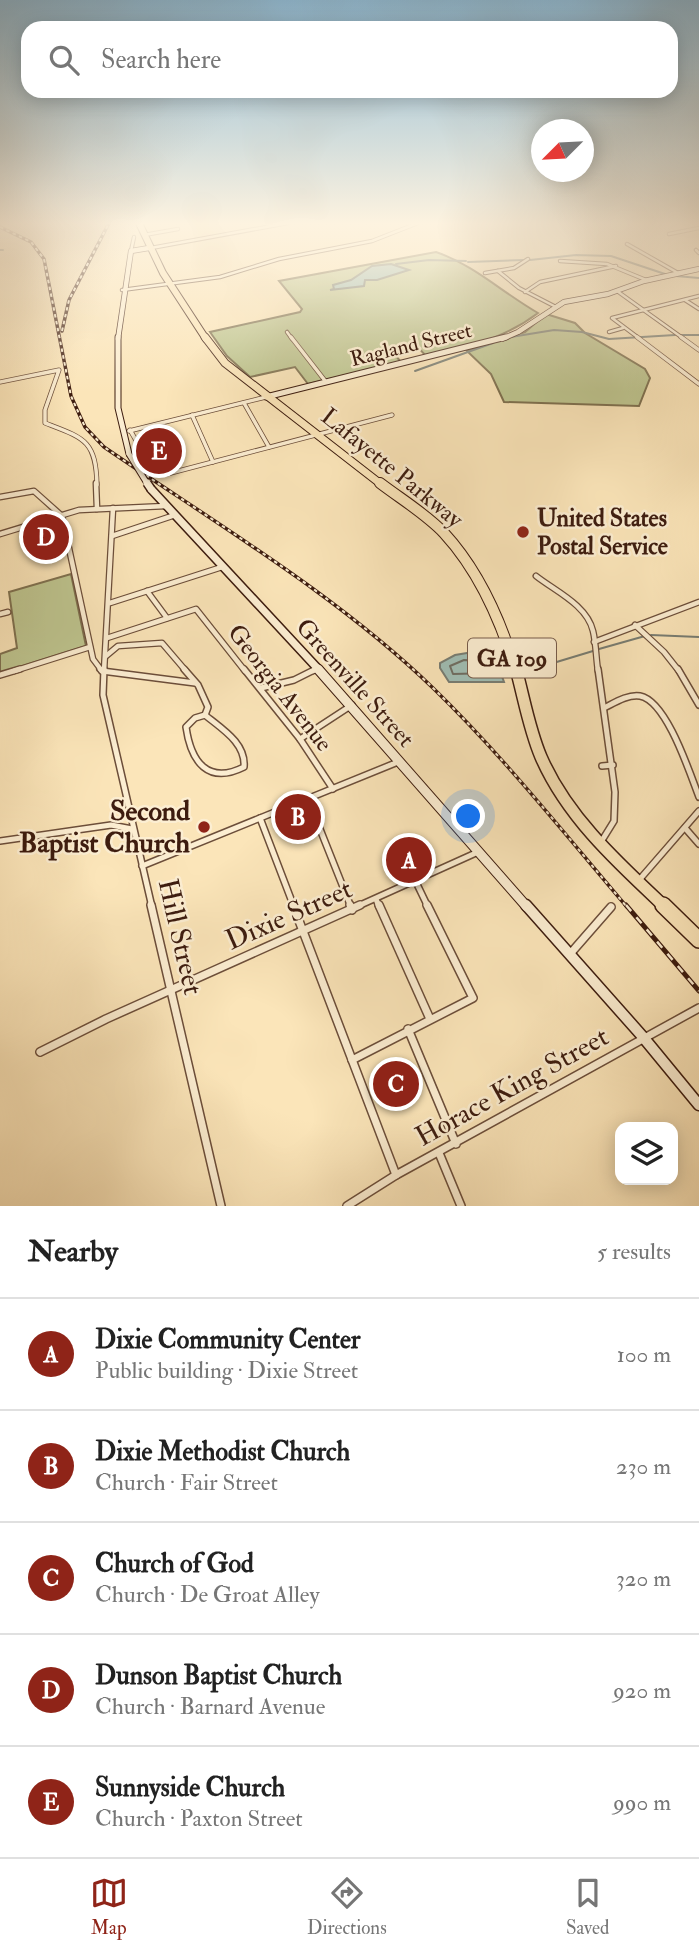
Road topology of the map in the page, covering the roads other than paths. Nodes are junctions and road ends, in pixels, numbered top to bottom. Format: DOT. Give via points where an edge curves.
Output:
graph roads {
  1 [pos="124,279"];
  2 [pos="170,279"];
  3 [pos="202,279"];
  4 [pos="509,279"];
  5 [pos="553,279"];
  6 [pos="643,279"];
  7 [pos="653,279"];
  8 [pos="646,281"];
  9 [pos="172,283"];
  10 [pos="122,290"];
  11 [pos="617,291"];
  12 [pos="525,292"];
  13 [pos="699,296"];
  14 [pos="684,299"];
  15 [pos="554,306"];
  16 [pos="699,309"];
  17 [pos="644,310"];
  18 [pos="624,328"];
  19 [pos="287,332"];
  20 [pos="609,332"];
  21 [pos="699,350"];
  22 [pos="0,382"];
  23 [pos="326,382"];
  24 [pos="699,384"];
  25 [pos="266,397"];
  26 [pos="244,403"];
  27 [pos="192,415"];
  28 [pos="392,415"];
  29 [pos="130,430"];
  30 [pos="121,432"];
  31 [pos="317,434"];
  32 [pos="269,447"];
  33 [pos="213,462"];
  34 [pos="0,497"];
  35 [pos="166,506"];
  36 [pos="97,509"];
  37 [pos="113,509"];
  38 [pos="174,515"];
  39 [pos="62,516"];
  40 [pos="0,534"];
  41 [pos="112,536"];
  42 [pos="223,566"];
  43 [pos="536,576"];
  44 [pos="147,591"];
  45 [pos="699,602"];
  46 [pos="110,603"];
  47 [pos="8,612"];
  48 [pos="0,614"];
  49 [pos="167,618"];
  50 [pos="635,625"];
  51 [pos="107,640"];
  52 [pos="594,642"];
  53 [pos="118,646"];
  54 [pos="90,647"];
  55 [pos="106,656"];
  56 [pos="317,668"];
  57 [pos="102,671"];
  58 [pos="0,676"];
  59 [pos="195,683"];
  60 [pos="260,689"];
  61 [pos="352,705"];
  62 [pos="699,705"];
  63 [pos="604,708"];
  64 [pos="205,715"];
  65 [pos="300,739"];
  66 [pos="399,762"];
  67 [pos="612,765"];
  68 [pos="602,766"];
  69 [pos="333,789"];
  70 [pos="699,797"];
  71 [pos="308,799"];
  72 [pos="699,811"];
  73 [pos="260,818"];
  74 [pos="685,828"];
  75 [pos="133,829"];
  76 [pos="0,841"];
  77 [pos="601,843"];
  78 [pos="699,844"];
  79 [pos="478,851"];
  80 [pos="142,866"];
  81 [pos="415,880"];
  82 [pos="640,880"];
  83 [pos="376,898"];
  84 [pos="611,907"];
  85 [pos="352,910"];
  86 [pos="303,932"];
  87 [pos="699,940"];
  88 [pos="570,954"];
  89 [pos="171,992"];
  90 [pos="696,1009"];
  91 [pos="430,1019"];
  92 [pos="408,1029"];
  93 [pos="643,1037"];
  94 [pos="40,1052"];
  95 [pos="352,1060"];
  96 [pos="699,1105"];
  97 [pos="456,1144"];
  98 [pos="439,1153"];
  99 [pos="396,1175"];
  100 [pos="221,1206"];
  101 [pos="348,1206"];
  102 [pos="460,1206"];
  1 -- 10 [label="street, Greenville Street"];
  2 -- 9 [label="highway, Lafayette Parkway / GA 109"];
  3 -- 9 [label="street"];
  4 -- 12 [label="street"];
  5 -- 12 [label="street"];
  6 -- 8 [label="street"];
  7 -- 8 [label="street, Ragland Street"];
  8 -- 11 [label="street, Ragland Street"];
  9 -- 10 [label="street"];
  9 -- 25 [label="highway, Lafayette Parkway / GA 109" via="220,358"];
  10 -- 30 [label="street, Greenville Street" via="117,397"];
  11 -- 15 [label="street, Ragland Street"];
  11 -- 17 [label="street"];
  12 -- 15 [label="street"];
  13 -- 14 [label="street"];
  14 -- 16 [label="street"];
  14 -- 17 [label="street"];
  15 -- 23 [label="street, Ragland Street" via="519,332 499,340"];
  17 -- 18 [label="street" via="612,317"];
  17 -- 21 [label="street"];
  18 -- 20 [label="street"];
  18 -- 24 [label="street"];
  19 -- 23 [label="street"];
  22 -- 36 [label="street" via="59,370 43,415 45,423 81,437 96,458"];
  23 -- 25 [label="street, Ragland Street"];
  25 -- 26 [label="street, Ragland Street"];
  25 -- 31 [label="highway, Lafayette Parkway / GA 109"];
  26 -- 27 [label="street, Ragland Street"];
  26 -- 32 [label="street"];
  27 -- 29 [label="street, Ragland Street"];
  27 -- 33 [label="street"];
  28 -- 31 [label="street"];
  29 -- 30 [label="street, Ragland Street"];
  29 -- 33 [label="street" via="152,468 164,474"];
  30 -- 35 [label="street, Greenville Street, bridge" via="129,454"];
  31 -- 32 [label="street"];
  31 -- 77 [label="highway, Lafayette Parkway / GA 109" via="442,531 470,563 505,636 542,758 574,814"];
  32 -- 33 [label="street"];
  34 -- 39 [label="street" via="34,491"];
  35 -- 37 [label="street"];
  35 -- 38 [label="street, Greenville Street"];
  36 -- 37 [label="street"];
  36 -- 39 [label="street"];
  37 -- 41 [label="street"];
  38 -- 41 [label="street"];
  38 -- 42 [label="street, Greenville Street"];
  39 -- 40 [label="street"];
  39 -- 54 [label="street, Hill Street"];
  41 -- 46 [label="street"];
  42 -- 44 [label="street"];
  42 -- 56 [label="street, Greenville Street"];
  43 -- 52 [label="street" via="582,612 595,632"];
  44 -- 46 [label="street"];
  44 -- 49 [label="street"];
  45 -- 50 [label="street"];
  46 -- 51 [label="street"];
  47 -- 48 [label="street"];
  49 -- 51 [label="street"];
  49 -- 60 [label="street, Georgia Avenue" via="196,609"];
  50 -- 52 [label="street"];
  50 -- 62 [label="street" via="669,655"];
  51 -- 53 [label="street"];
  51 -- 55 [label="street"];
  52 -- 63 [label="street"];
  53 -- 55 [label="street"];
  53 -- 59 [label="street" via="162,643"];
  54 -- 57 [label="street, Hill Street"];
  54 -- 58 [label="street"];
  55 -- 57 [label="street"];
  56 -- 60 [label="street"];
  56 -- 61 [label="street, Greenville Street"];
  57 -- 59 [label="street"];
  57 -- 75 [label="street, Hill Street" via="107,720"];
  59 -- 64 [label="street" via="206,698"];
  60 -- 65 [label="street, Georgia Avenue"];
  61 -- 65 [label="street"];
  61 -- 66 [label="street, Greenville Street"];
  63 -- 67 [label="street"];
  63 -- 70 [label="street" via="639,696 653,702"];
  64 -- 64 [label="street" via="243,752 244,767 218,776 201,765 186,730 187,723"];
  65 -- 69 [label="street, Georgia Avenue"];
  66 -- 69 [label="street"];
  66 -- 79 [label="street, Greenville Street"];
  67 -- 68 [label="street"];
  67 -- 77 [label="street" via="614,821"];
  69 -- 71 [label="street"];
  71 -- 73 [label="street"];
  71 -- 85 [label="street"];
  72 -- 74 [label="street"];
  73 -- 80 [label="street"];
  73 -- 86 [label="street"];
  74 -- 78 [label="street"];
  74 -- 82 [label="street"];
  75 -- 76 [label="street" via="111,825"];
  75 -- 80 [label="street, Hill Street"];
  77 -- 82 [label="highway, Lafayette Parkway / GA 109"];
  79 -- 81 [label="street, Dixie Street"];
  79 -- 88 [label="street, Greenville Street"];
  80 -- 89 [label="street, Hill Street"];
  81 -- 83 [label="street, Dixie Street"];
  81 -- 91 [label="street" via="473,999"];
  82 -- 87 [label="highway, Lafayette Parkway / GA 109"];
  83 -- 85 [label="street, Dixie Street"];
  83 -- 91 [label="street"];
  84 -- 88 [label="street"];
  85 -- 86 [label="street, Dixie Street"];
  86 -- 89 [label="street, Dixie Street"];
  86 -- 95 [label="street"];
  88 -- 93 [label="street, Greenville Street"];
  89 -- 94 [label="street, Dixie Street"];
  89 -- 100 [label="street, Hill Street"];
  90 -- 93 [label="street, Horace King Street"];
  91 -- 92 [label="street"];
  92 -- 95 [label="street"];
  92 -- 97 [label="street"];
  93 -- 96 [label="street, Greenville Street"];
  93 -- 97 [label="street, Horace King Street"];
  95 -- 99 [label="street"];
  97 -- 98 [label="street, Horace King Street"];
  98 -- 99 [label="street, Horace King Street"];
  98 -- 102 [label="street"];
  99 -- 101 [label="street, Horace King Street"];
}
